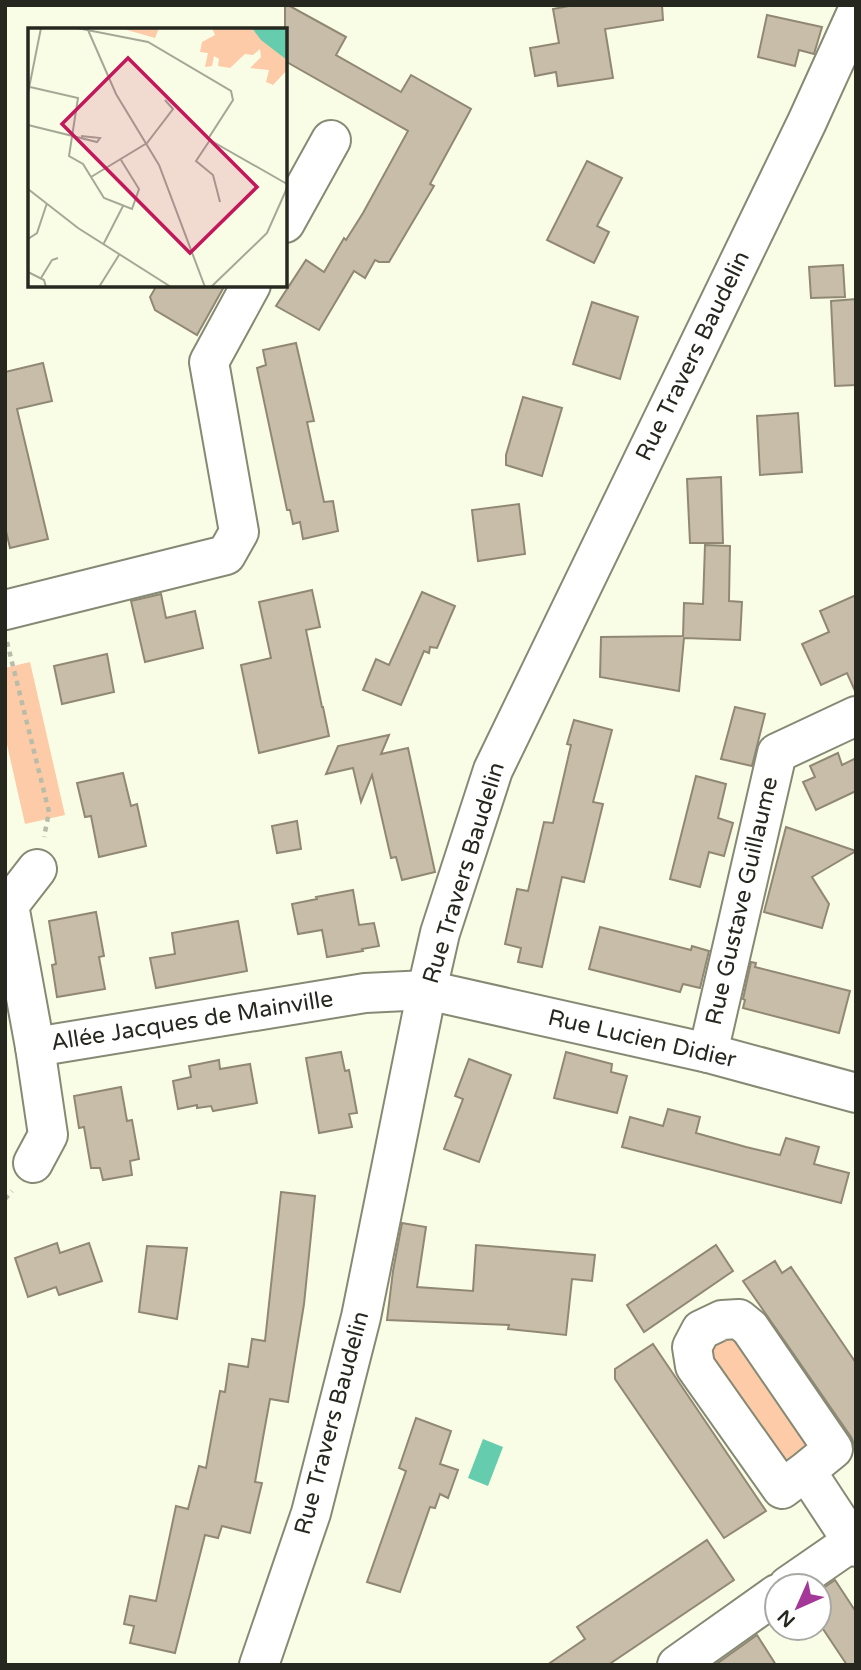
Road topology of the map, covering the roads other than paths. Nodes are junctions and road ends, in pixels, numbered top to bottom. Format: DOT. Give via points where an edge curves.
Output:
graph roads {
  1 [pos="856,14"];
  2 [pos="331,139"];
  3 [pos="287,219"];
  4 [pos="250,287"];
  5 [pos="5,610"];
  6 [pos="856,716"];
  7 [pos="37,869"];
  8 [pos="427,990"];
  9 [pos="36,1047"];
  10 [pos="708,1053"];
  11 [pos="856,1093"];
  12 [pos="33,1163"];
  13 [pos="806,1471"];
  14 [pos="854,1543"];
  15 [pos="809,1572"];
  16 [pos="763,1604"];
  17 [pos="259,1665"];
  18 [pos="677,1665"];
  1 -- 8 [label="street, Rue Travers Baudelin" via="493,770 440,933"];
  2 -- 3 [label="street"];
  4 -- 5 [label="street" via="209,362 239,531 226,555"];
  6 -- 10 [label="street, Rue Gustave Guillaume" via="777,753"];
  7 -- 9 [label="street" via="9,905"];
  8 -- 9 [label="street, Allée Jacques de Mainville" via="365,993"];
  8 -- 10 [label="street, Rue Lucien Didier"];
  8 -- 17 [label="street, Rue Travers Baudelin" via="361,1317 311,1513"];
  9 -- 12 [label="street, Allée Jacques de Mainville" via="48,1135"];
  10 -- 11 [label="street, Rue Lucien Didier"];
  13 -- 14 [label="street"];
  14 -- 15 [label="street"];
  16 -- 18 [label="street"];
}
